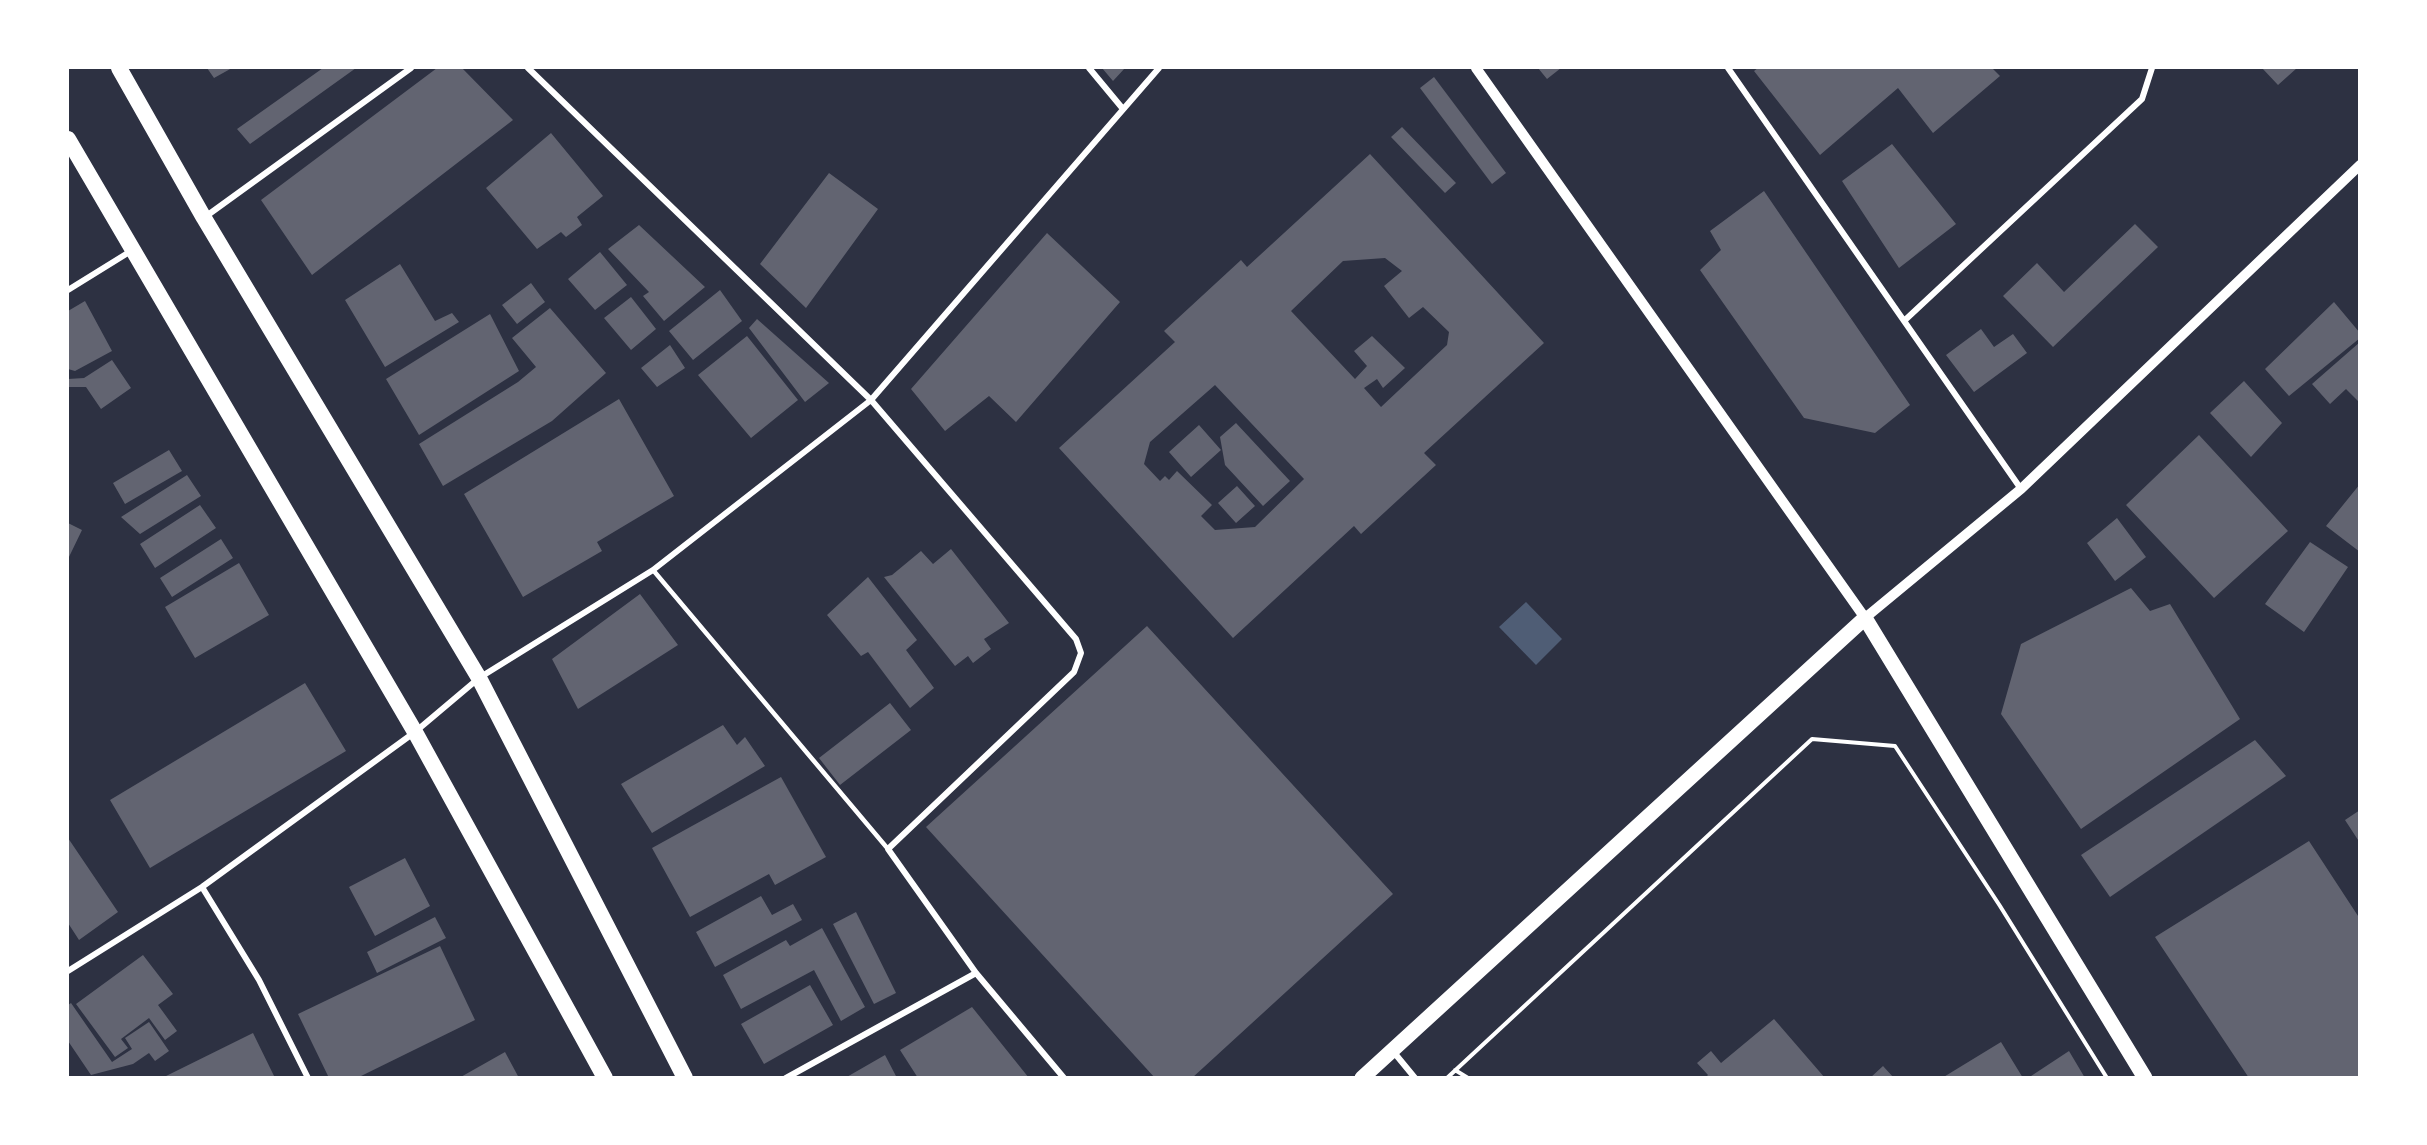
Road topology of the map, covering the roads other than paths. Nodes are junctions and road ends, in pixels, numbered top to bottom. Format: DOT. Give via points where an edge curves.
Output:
graph roads {
  1 [pos="119,68"];
  2 [pos="411,68"];
  3 [pos="528,68"];
  4 [pos="1089,68"];
  5 [pos="1159,68"];
  6 [pos="1476,68"];
  7 [pos="1728,68"];
  8 [pos="2151,68"];
  9 [pos="1123,109"];
  10 [pos="68,139"];
  11 [pos="2360,165"];
  12 [pos="204,218"];
  13 [pos="134,249"];
  14 [pos="68,290"];
  15 [pos="1904,321"];
  16 [pos="871,400"];
  17 [pos="2021,489"];
  18 [pos="653,570"];
  19 [pos="1865,618"];
  20 [pos="479,678"];
  21 [pos="415,732"];
  22 [pos="888,849"];
  23 [pos="202,887"];
  24 [pos="68,971"];
  25 [pos="976,974"];
  26 [pos="1391,1049"];
  27 [pos="308,1077"];
  28 [pos="605,1077"];
  29 [pos="685,1077"];
  30 [pos="786,1077"];
  31 [pos="1064,1077"];
  32 [pos="1362,1077"];
  33 [pos="1415,1077"];
  34 [pos="2145,1077"];
  1 -- 12 [label="highway"];
  2 -- 12 [label="street"];
  3 -- 16 [label="street"];
  4 -- 9 [label="street"];
  5 -- 9 [label="street"];
  6 -- 19 [label="street"];
  7 -- 15 [label="street"];
  8 -- 15 [label="street" via="2142,99"];
  9 -- 16 [label="street"];
  10 -- 13 [label="highway"];
  11 -- 17 [label="street"];
  12 -- 20 [label="highway"];
  13 -- 14 [label="street"];
  13 -- 21 [label="highway"];
  15 -- 17 [label="street"];
  16 -- 18 [label="street"];
  16 -- 22 [label="street" via="1076,639 1081,653 1074,672"];
  17 -- 19 [label="street"];
  18 -- 20 [label="street"];
  18 -- 22 [label="lane"];
  19 -- 26 [label="main road"];
  19 -- 34 [label="main road"];
  20 -- 21 [label="street"];
  20 -- 29 [label="highway"];
  21 -- 23 [label="street"];
  21 -- 28 [label="highway"];
  22 -- 25 [label="street"];
  23 -- 24 [label="street"];
  23 -- 27 [label="street" via="259,980"];
  25 -- 30 [label="street"];
  25 -- 31 [label="street"];
  26 -- 32 [label="main road"];
  26 -- 33 [label="street"];
}
